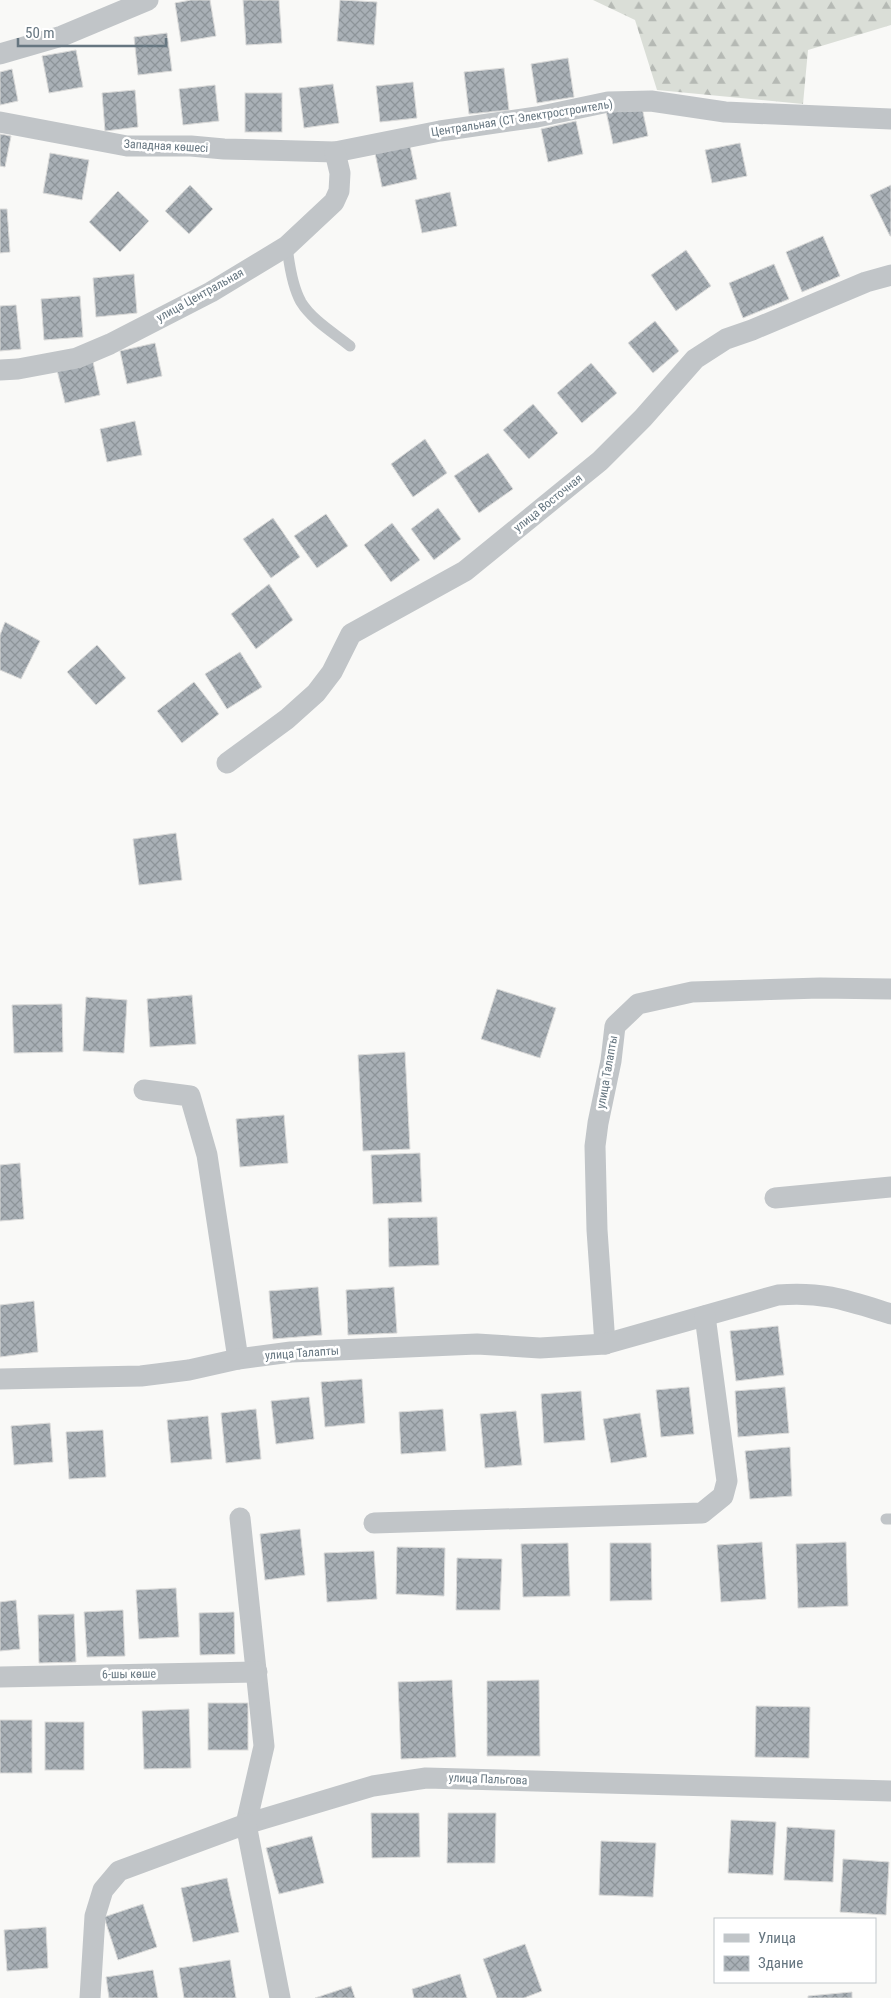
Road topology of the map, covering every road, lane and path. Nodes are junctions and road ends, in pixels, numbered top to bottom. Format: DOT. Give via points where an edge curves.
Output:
graph roads {
  1 [pos="148,0"];
  2 [pos="0,54"];
  3 [pos="891,119"];
  4 [pos="0,122"];
  5 [pos="335,152"];
  6 [pos="287,246"];
  7 [pos="891,275"];
  8 [pos="350,346"];
  9 [pos="0,370"];
  10 [pos="227,763"];
  11 [pos="891,988"];
  12 [pos="144,1090"];
  13 [pos="891,1187"];
  14 [pos="775,1198"];
  15 [pos="891,1314"];
  16 [pos="704,1316"];
  17 [pos="605,1344"];
  18 [pos="238,1359"];
  19 [pos="0,1379"];
  20 [pos="240,1518"];
  21 [pos="374,1523"];
  22 [pos="257,1672"];
  23 [pos="0,1676"];
  24 [pos="891,1791"];
  25 [pos="246,1824"];
  26 [pos="90,1998"];
  27 [pos="280,1998"];
  1 -- 2 [label="street" via="62,36"];
  3 -- 5 [label="street, Центральная (СТ Электростроитель)" via="725,112 651,101 608,102"];
  4 -- 5 [label="street, Западная көшесі" via="127,146"];
  5 -- 6 [label="street, улица Центральная" via="340,173 339,191 334,202"];
  6 -- 8 [label="lane" via="300,301 309,313"];
  6 -- 9 [label="street, улица Центральная" via="211,292 110,344 77,358"];
  7 -- 10 [label="street, улица Восточная" via="866,282 726,339 695,358 600,461 465,571 351,634 332,672 316,693 288,719"];
  11 -- 17 [label="street, улица Талапты" via="692,992 638,1004 615,1026 596,1146 597,1230"];
  12 -- 18 [label="street" via="190,1096 207,1155"];
  13 -- 14 [label="street"];
  15 -- 16 [label="street, улица Талапты" via="830,1296 796,1294 778,1295"];
  16 -- 17 [label="street, улица Талапты"];
  16 -- 21 [label="street" via="727,1481 722,1496 702,1513"];
  17 -- 18 [label="street, улица Талапты" via="540,1348 478,1344 291,1352"];
  18 -- 19 [label="street, улица Талапты" via="141,1376"];
  20 -- 22 [label="street"];
  22 -- 23 [label="street, 6-шы көше"];
  22 -- 25 [label="street" via="264,1746"];
  24 -- 25 [label="street, улица Пальгова" via="426,1778 374,1786"];
  25 -- 26 [label="street, улица Пальгова" via="119,1871 103,1890 95,1916"];
  25 -- 27 [label="street"];
}
